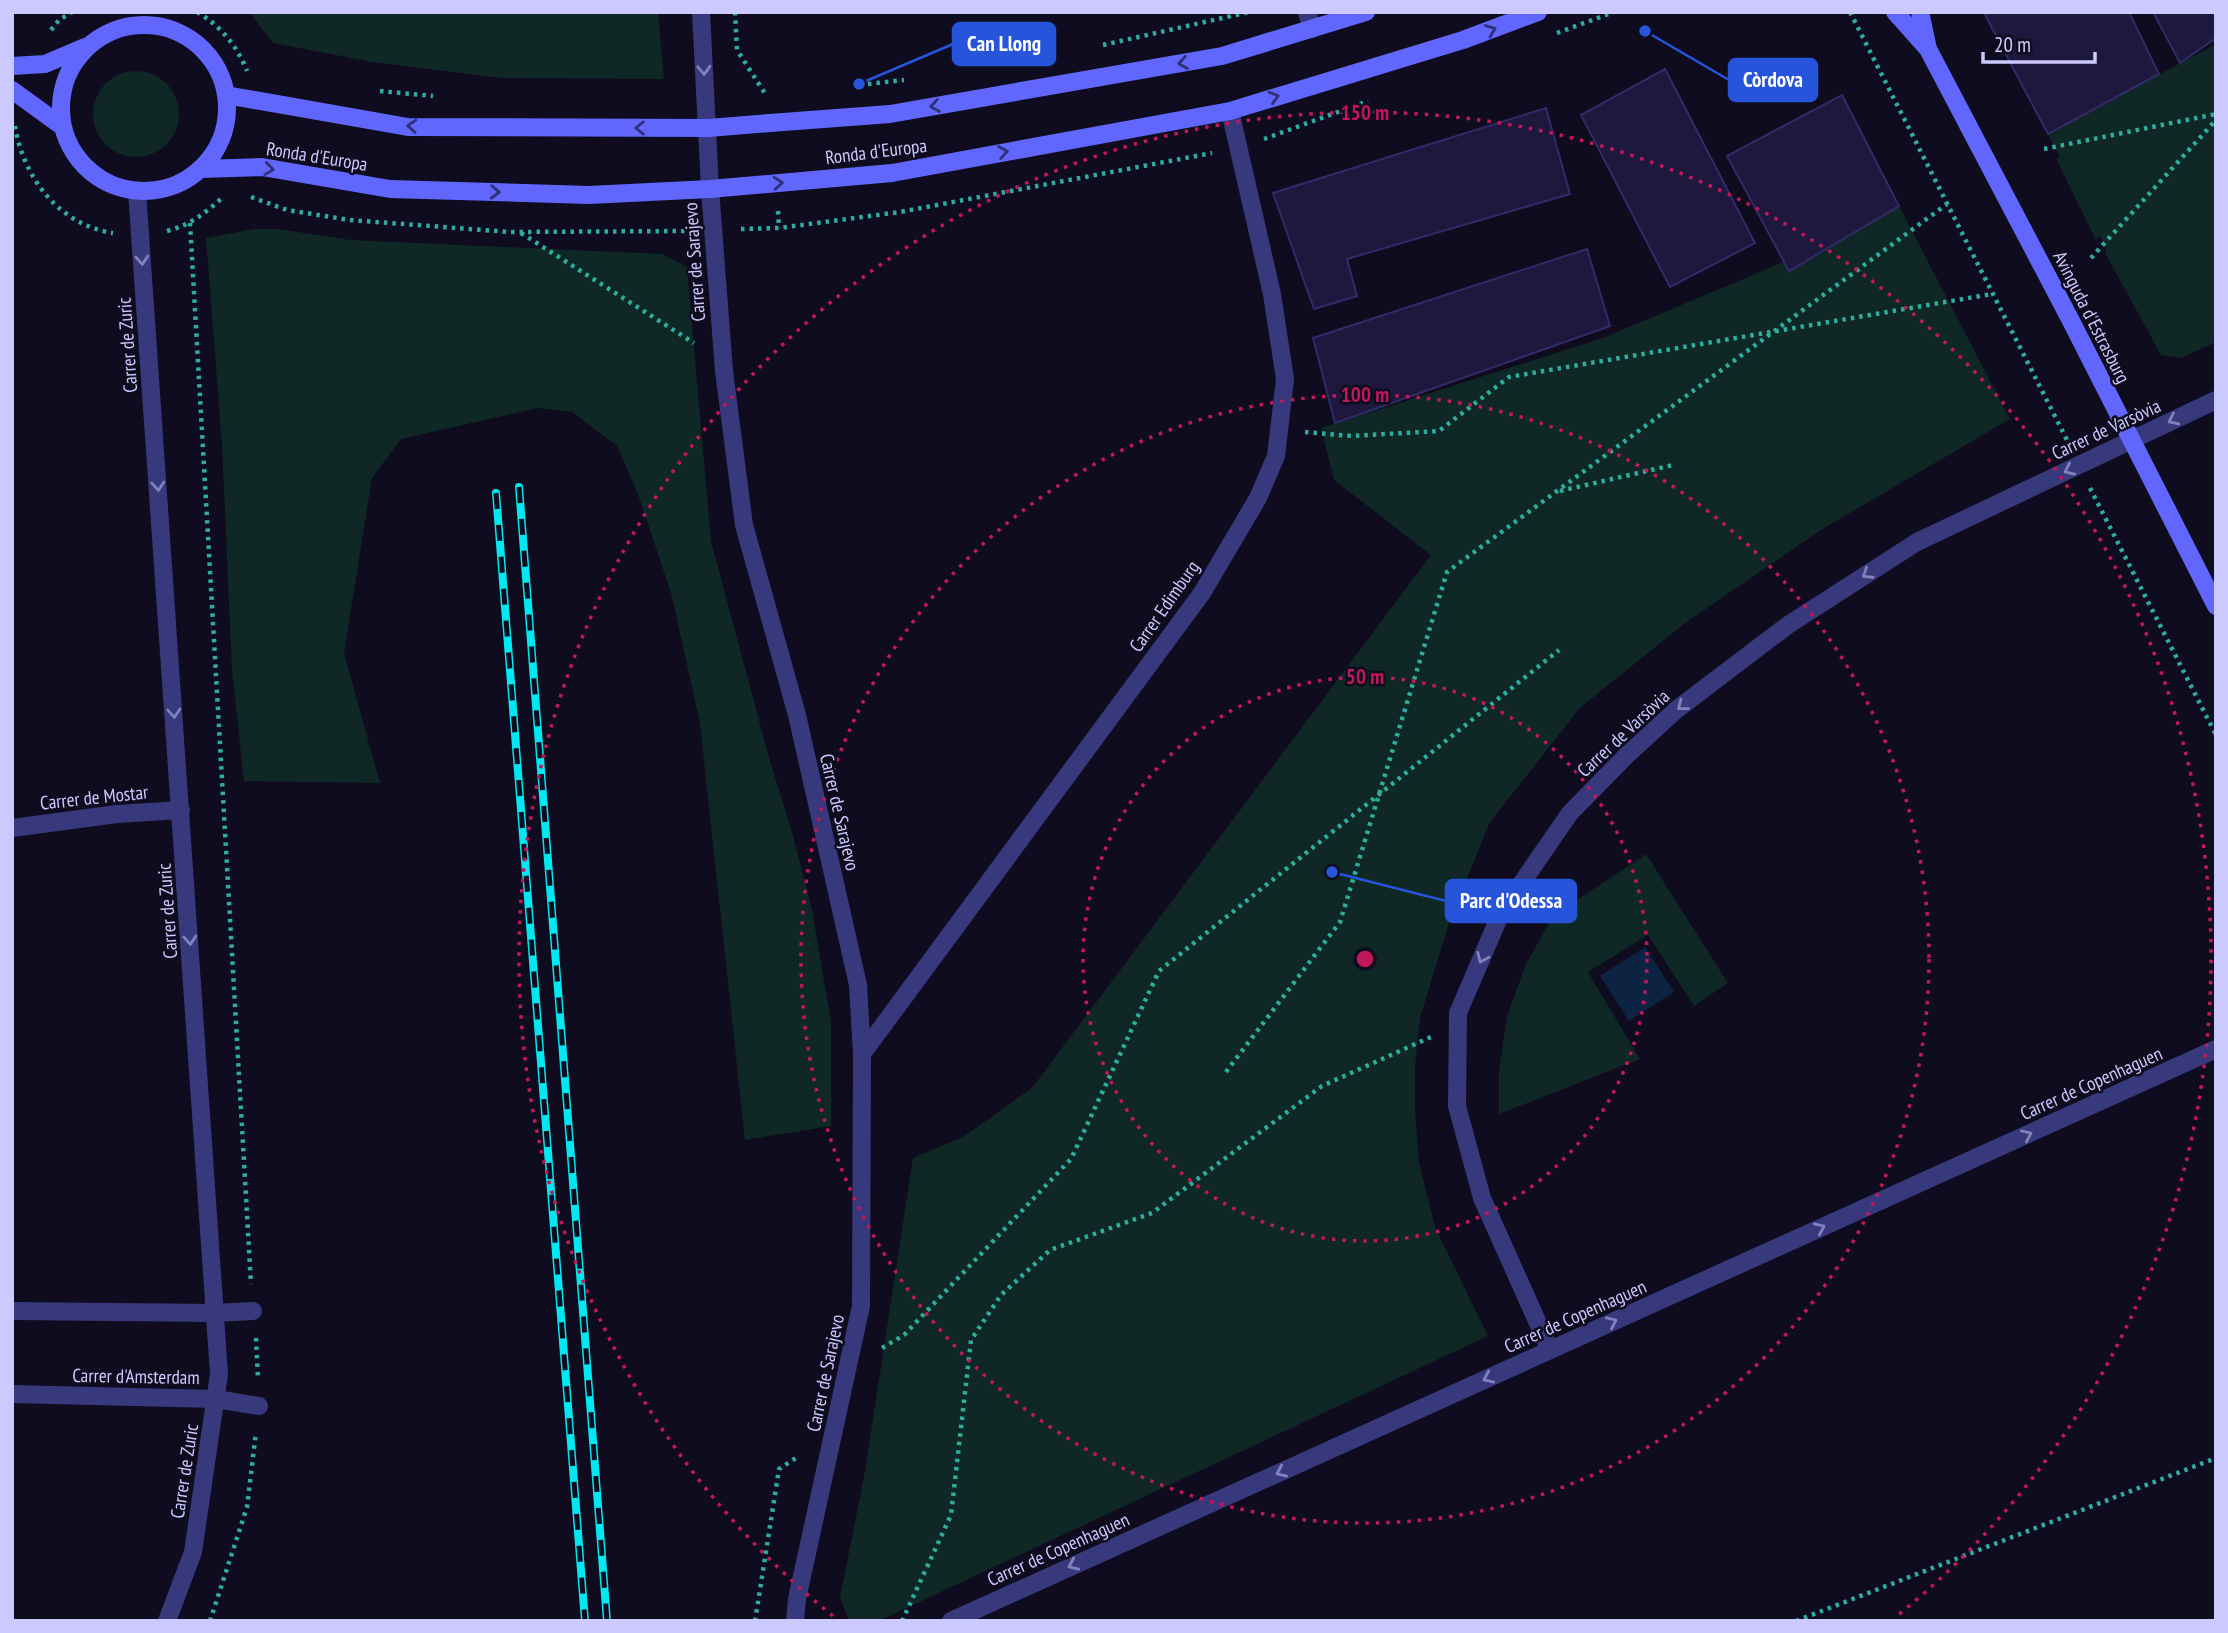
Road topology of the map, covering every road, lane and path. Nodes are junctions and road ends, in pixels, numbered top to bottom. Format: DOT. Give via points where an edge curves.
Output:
graph roads {
  1 [pos="701,12"];
  2 [pos="735,12"];
  3 [pos="1249,12"];
  4 [pos="1366,12"];
  5 [pos="1538,12"];
  6 [pos="1850,12"];
  7 [pos="1895,12"];
  8 [pos="1920,12"];
  9 [pos="1310,21"];
  10 [pos="88,46"];
  11 [pos="1097,46"];
  12 [pos="1928,49"];
  13 [pos="12,66"];
  14 [pos="915,78"];
  15 [pos="861,85"];
  16 [pos="12,90"];
  17 [pos="376,90"];
  18 [pos="226,95"];
  19 [pos="443,97"];
  20 [pos="755,98"];
  21 [pos="1230,111"];
  22 [pos="2216,114"];
  23 [pos="2216,120"];
  24 [pos="63,127"];
  25 [pos="708,128"];
  26 [pos="2044,149"];
  27 [pos="201,169"];
  28 [pos="710,189"];
  29 [pos="137,191"];
  30 [pos="1947,204"];
  31 [pos="190,223"];
  32 [pos="520,233"];
  33 [pos="2091,258"];
  34 [pos="1992,294"];
  35 [pos="1774,331"];
  36 [pos="699,347"];
  37 [pos="2216,400"];
  38 [pos="1278,430"];
  39 [pos="2131,441"];
  40 [pos="1673,465"];
  41 [pos="2079,465"];
  42 [pos="1556,492"];
  43 [pos="2216,606"];
  44 [pos="1559,650"];
  45 [pos="2216,735"];
  46 [pos="1379,795"];
  47 [pos="181,810"];
  48 [pos="12,828"];
  49 [pos="1458,1026"];
  50 [pos="2216,1049"];
  51 [pos="862,1054"];
  52 [pos="1226,1072"];
  53 [pos="12,1311"];
  54 [pos="253,1311"];
  55 [pos="215,1313"];
  56 [pos="1550,1350"];
  57 [pos="848,1369"];
  58 [pos="12,1394"];
  59 [pos="216,1399"];
  60 [pos="259,1406"];
  61 [pos="834,1435"];
  62 [pos="2216,1458"];
  63 [pos="167,1621"];
  64 [pos="210,1621"];
  65 [pos="755,1621"];
  66 [pos="795,1621"];
  67 [pos="902,1621"];
  68 [pos="951,1621"];
  69 [pos="1796,1621"];
  1 -- 25 [label="street, Carrer de Sarajevo, one-way"];
  2 -- 20 [label="path" via="737,50 767,97"];
  3 -- 11 [label="path"];
  4 -- 9 [label="street, Ronda d'Europa"];
  21 -- 5 [label="street, Ronda d'Europa, one-way" via="1463,40"];
  6 -- 30 [label="path"];
  7 -- 12 [label="street, Avinguda d'Estrasburg"];
  8 -- 12 [label="street, Avinguda d'Estrasburg"];
  9 -- 25 [label="street, Ronda d'Europa, one-way" via="1222,56 890,114"];
  10 -- 13 [label="street, Ronda d'Europa" via="45,64"];
  10 -- 18 [label="street, Ronda d'Europa" via="110,32 159,26 204,50"];
  10 -- 24 [label="street, Ronda d'Europa" via="65,83 60,105"];
  12 -- 39 [label="street, Avinguda d'Estrasburg"];
  14 -- 15 [label="path"];
  16 -- 24 [label="street, Ronda d'Europa"];
  17 -- 19 [label="path"];
  25 -- 18 [label="street, Ronda d'Europa, one-way" via="408,127"];
  18 -- 27 [label="street, Ronda d'Europa" via="226,122 217,148"];
  28 -- 21 [label="street, Ronda d'Europa, one-way" via="892,173"];
  21 -- 38 [label="street, Carrer Edimburg" via="1272,294 1285,379"];
  22 -- 26 [label="path"];
  23 -- 33 [label="path"];
  24 -- 29 [label="street, Ronda d'Europa" via="73,152 90,172 112,185"];
  25 -- 28 [label="street, Carrer de Sarajevo"];
  27 -- 28 [label="street, Ronda d'Europa, one-way" via="262,167 403,189 589,195"];
  27 -- 29 [label="street, Ronda d'Europa" via="183,183"];
  28 -- 51 [label="street, Carrer de Sarajevo" via="724,371 744,525 797,715 858,985"];
  29 -- 47 [label="street, Carrer de Zuric, one-way"];
  30 -- 34 [label="path"];
  30 -- 35 [label="path"];
  31 -- 54 [label="path"];
  32 -- 36 [label="path"];
  34 -- 35 [label="path"];
  34 -- 41 [label="path"];
  35 -- 38 [label="path" via="1509,377 1439,430 1352,436"];
  35 -- 42 [label="path"];
  37 -- 39 [label="street, Carrer de Varsòvia, one-way"];
  38 -- 51 [label="street, Carrer Edimburg" via="1276,456 1258,498 1202,593"];
  39 -- 41 [label="street, Carrer de Varsòvia"];
  39 -- 43 [label="street, Avinguda d'Estrasburg"];
  40 -- 42 [label="path"];
  41 -- 45 [label="path"];
  41 -- 49 [label="street, Carrer de Varsòvia, one-way" via="1917,541 1788,625 1666,719 1570,813 1501,913 1458,1013"];
  42 -- 46 [label="path" via="1447,572"];
  44 -- 46 [label="path"];
  46 -- 52 [label="path" via="1340,922"];
  46 -- 57 [label="path" via="1159,971 1071,1159 904,1335"];
  47 -- 48 [label="street, Carrer de Mostar"];
  47 -- 55 [label="street, Carrer de Zuric, one-way"];
  49 -- 56 [label="street, Carrer de Varsòvia" via="1457,1105 1482,1198"];
  49 -- 67 [label="path" via="1322,1086 1152,1213 1050,1250 1001,1295 971,1340 951,1515"];
  56 -- 50 [label="street, Carrer de Copenhaguen, one-way"];
  51 -- 57 [label="street, Carrer de Sarajevo" via="861,1306"];
  53 -- 55 [label="street"];
  54 -- 55 [label="street"];
  54 -- 60 [label="path"];
  55 -- 59 [label="street, Carrer de Zuric"];
  56 -- 68 [label="street, Carrer de Copenhaguen, one-way"];
  57 -- 61 [label="street, Carrer de Sarajevo"];
  58 -- 59 [label="street, Carrer d'Amsterdam"];
  59 -- 60 [label="street, Carrer d'Amsterdam"];
  59 -- 63 [label="street, Carrer de Zuric" via="193,1552"];
  60 -- 64 [label="path" via="247,1507"];
  61 -- 65 [label="path" via="779,1469"];
  61 -- 66 [label="street, Carrer de Sarajevo"];
  62 -- 69 [label="path"];
}
